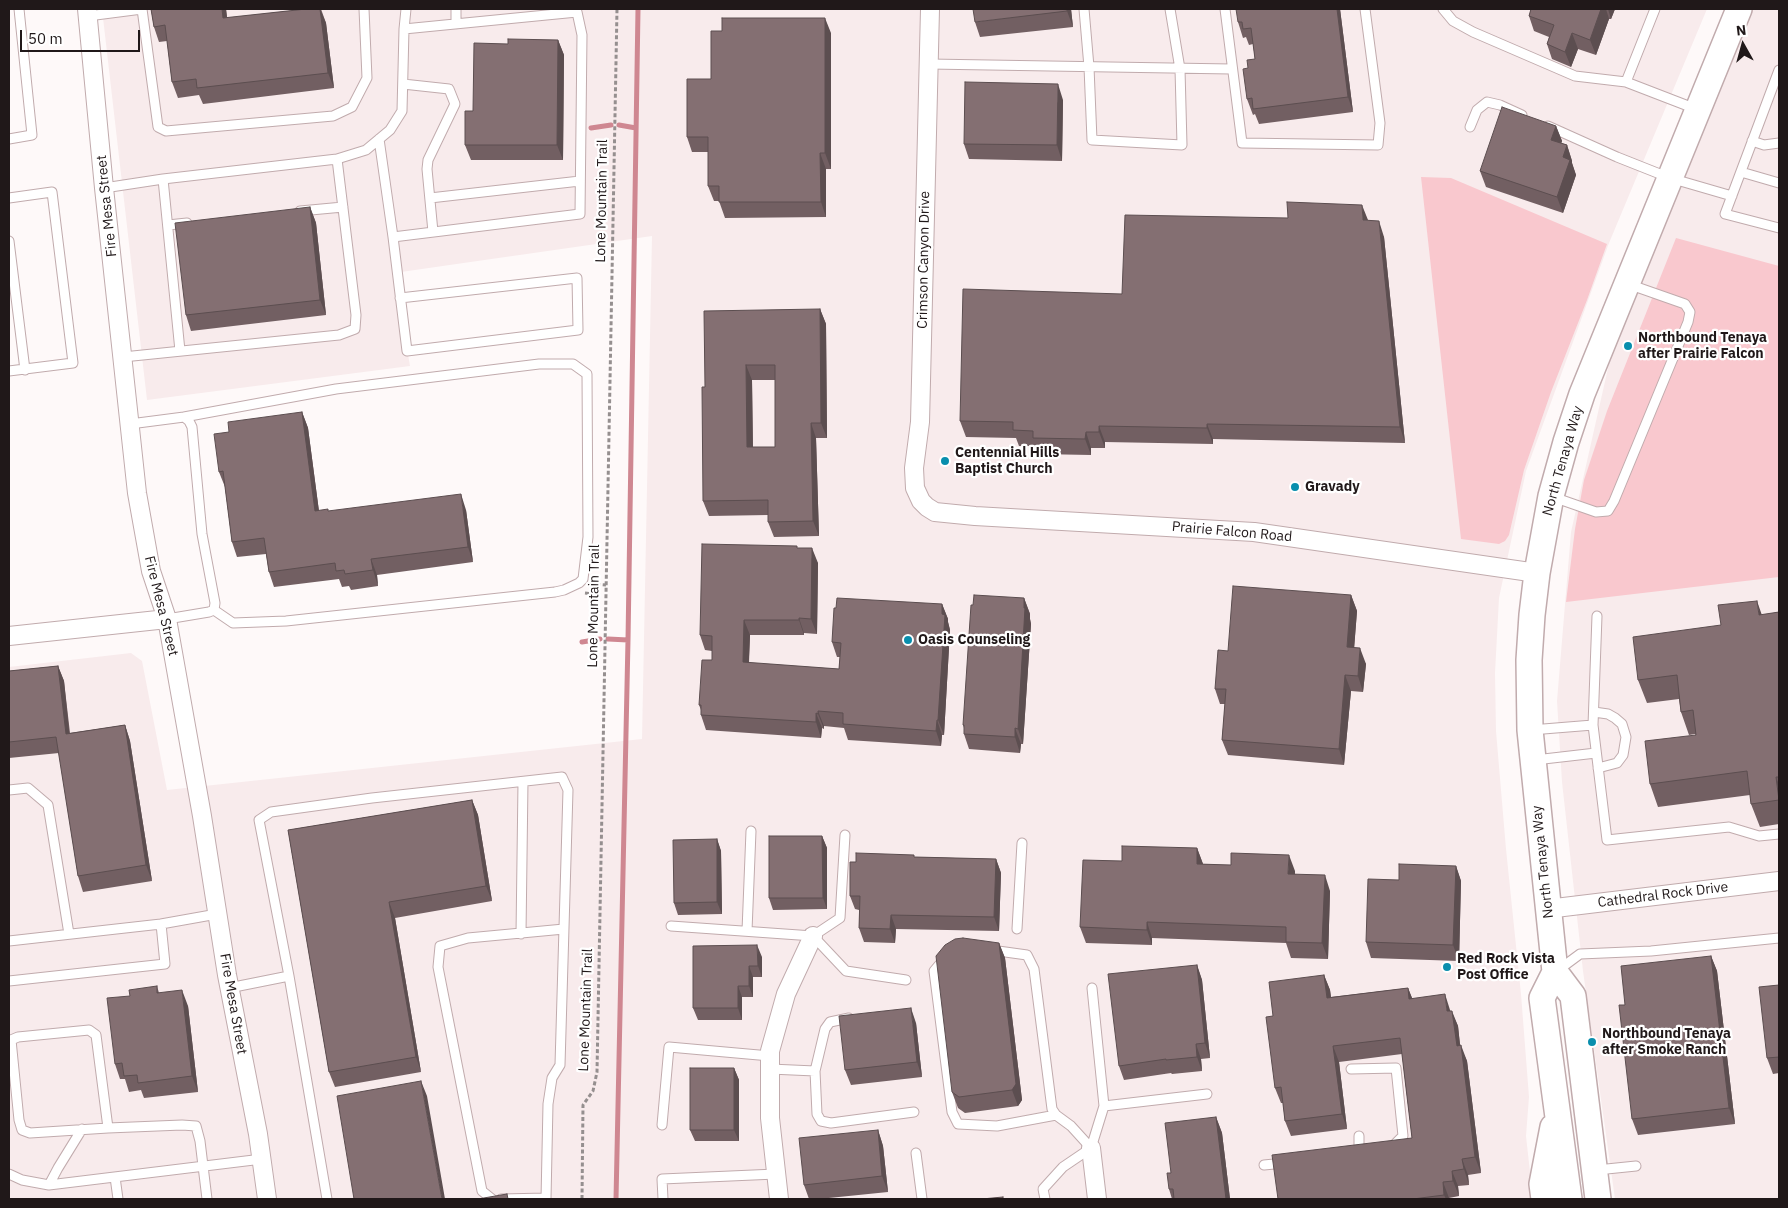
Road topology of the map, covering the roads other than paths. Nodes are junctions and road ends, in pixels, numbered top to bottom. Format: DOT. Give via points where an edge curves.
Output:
graph roads {
  1 [pos="19,9"];
  2 [pos="142,9"];
  3 [pos="364,9"];
  4 [pos="406,9"];
  5 [pos="456,9"];
  6 [pos="930,9"];
  7 [pos="1084,9"];
  8 [pos="1170,9"];
  9 [pos="1224,9"];
  10 [pos="1365,9"];
  11 [pos="1443,9"];
  12 [pos="1655,9"];
  13 [pos="1739,9"];
  14 [pos="578,10"];
  15 [pos="88,12"];
  16 [pos="456,24"];
  17 [pos="404,29"];
  18 [pos="929,64"];
  19 [pos="1089,67"];
  20 [pos="1180,69"];
  21 [pos="1231,69"];
  22 [pos="1779,70"];
  23 [pos="1626,82"];
  24 [pos="403,84"];
  25 [pos="1698,110"];
  26 [pos="1527,117"];
  27 [pos="1536,121"];
  28 [pos="1470,127"];
  29 [pos="9,139"];
  30 [pos="379,139"];
  31 [pos="1752,141"];
  32 [pos="1779,143"];
  33 [pos="337,159"];
  34 [pos="1741,172"];
  35 [pos="1670,178"];
  36 [pos="164,179"];
  37 [pos="580,181"];
  38 [pos="1779,183"];
  39 [pos="104,188"];
  40 [pos="1732,196"];
  41 [pos="9,198"];
  42 [pos="430,198"];
  43 [pos="343,207"];
  44 [pos="294,212"];
  45 [pos="197,222"];
  46 [pos="168,225"];
  47 [pos="1779,228"];
  48 [pos="433,232"];
  49 [pos="393,237"];
  50 [pos="9,241"];
  51 [pos="1627,284"];
  52 [pos="400,298"];
  53 [pos="180,351"];
  54 [pos="123,357"];
  55 [pos="25,370"];
  56 [pos="9,372"];
  57 [pos="184,417"];
  58 [pos="130,424"];
  59 [pos="1551,496"];
  60 [pos="927,507"];
  61 [pos="1537,573"];
  62 [pos="214,610"];
  63 [pos="1597,616"];
  64 [pos="167,619"];
  65 [pos="9,636"];
  66 [pos="1594,712"];
  67 [pos="1593,725"];
  68 [pos="1530,730"];
  69 [pos="1596,753"];
  70 [pos="1532,760"];
  71 [pos="1598,768"];
  72 [pos="523,782"];
  73 [pos="9,790"];
  74 [pos="751,831"];
  75 [pos="1779,834"];
  76 [pos="845,835"];
  77 [pos="1022,843"];
  78 [pos="1779,881"];
  79 [pos="1548,909"];
  80 [pos="217,914"];
  81 [pos="162,924"];
  82 [pos="671,926"];
  83 [pos="564,929"];
  84 [pos="1017,929"];
  85 [pos="747,931"];
  86 [pos="69,934"];
  87 [pos="521,934"];
  88 [pos="813,936"];
  89 [pos="1779,938"];
  90 [pos="9,941"];
  91 [pos="982,948"];
  92 [pos="948,954"];
  93 [pos="1554,972"];
  94 [pos="288,976"];
  95 [pos="906,980"];
  96 [pos="9,981"];
  97 [pos="229,988"];
  98 [pos="1092,988"];
  99 [pos="856,1017"];
  100 [pos="770,1062"];
  101 [pos="1351,1069"];
  102 [pos="815,1071"];
  103 [pos="1207,1094"];
  104 [pos="1104,1106"];
  105 [pos="1557,1107"];
  106 [pos="914,1112"];
  107 [pos="1056,1115"];
  108 [pos="662,1125"];
  109 [pos="108,1128"];
  110 [pos="82,1129"];
  111 [pos="1359,1136"];
  112 [pos="1091,1148"];
  113 [pos="1384,1148"];
  114 [pos="916,1153"];
  115 [pos="1359,1153"];
  116 [pos="262,1159"];
  117 [pos="1292,1162"];
  118 [pos="1264,1165"];
  119 [pos="203,1166"];
  120 [pos="1636,1166"];
  121 [pos="1594,1170"];
  122 [pos="9,1174"];
  123 [pos="776,1174"];
  124 [pos="115,1177"];
  125 [pos="49,1185"];
  126 [pos="546,1198"];
  127 [pos="118,1199"];
  128 [pos="208,1199"];
  129 [pos="267,1199"];
  130 [pos="327,1199"];
  131 [pos="492,1199"];
  132 [pos="501,1199"];
  133 [pos="663,1199"];
  134 [pos="779,1199"];
  135 [pos="922,1199"];
  136 [pos="1045,1199"];
  137 [pos="1097,1199"];
  138 [pos="1544,1199"];
  139 [pos="1569,1199"];
  140 [pos="1598,1199"];
  1 -- 29 [label="lane" via="32,136"];
  2 -- 3 [label="lane" via="158,127 166,131 333,116 352,107 367,78"];
  2 -- 15 [label="lane"];
  4 -- 17 [label="lane"];
  5 -- 16 [label="lane"];
  6 -- 18 [label="street, Crimson Canyon Drive"];
  7 -- 19 [label="lane"];
  8 -- 20 [label="lane"];
  9 -- 21 [label="lane"];
  10 -- 21 [label="lane" via="1380,124 1378,145 1242,143"];
  11 -- 23 [label="lane" via="1453,21 1473,32 1575,76"];
  12 -- 23 [label="lane"];
  13 -- 25 [label="main road, North Tenaya Way"];
  14 -- 16 [label="lane"];
  14 -- 37 [label="lane" via="582,35"];
  15 -- 39 [label="street, Fire Mesa Street"];
  16 -- 17 [label="lane"];
  17 -- 24 [label="lane"];
  18 -- 19 [label="lane"];
  18 -- 60 [label="street, Crimson Canyon Drive" via="920,422 914,468 915,488"];
  19 -- 20 [label="lane"];
  19 -- 20 [label="lane" via="1092,140 1182,145"];
  20 -- 21 [label="lane"];
  22 -- 31 [label="lane"];
  23 -- 25 [label="lane"];
  24 -- 30 [label="lane" via="402,111 390,130"];
  24 -- 42 [label="lane" via="449,88 455,104 428,160"];
  25 -- 35 [label="main road, North Tenaya Way"];
  26 -- 28 [label="lane" via="1487,102 1476,110"];
  27 -- 35 [label="lane"];
  30 -- 33 [label="lane" via="366,150"];
  30 -- 49 [label="lane"];
  31 -- 32 [label="lane" via="1764,145"];
  31 -- 34 [label="lane"];
  33 -- 36 [label="lane"];
  33 -- 43 [label="lane"];
  34 -- 38 [label="lane"];
  34 -- 40 [label="lane"];
  35 -- 40 [label="lane"];
  35 -- 51 [label="main road, North Tenaya Way"];
  36 -- 39 [label="lane"];
  36 -- 46 [label="lane"];
  37 -- 42 [label="lane"];
  37 -- 48 [label="lane" via="580,214"];
  39 -- 54 [label="street, Fire Mesa Street"];
  40 -- 47 [label="lane" via="1725,214"];
  41 -- 55 [label="lane" via="52,192 72,363"];
  42 -- 48 [label="lane"];
  43 -- 44 [label="lane"];
  43 -- 53 [label="lane" via="356,315 354,329 339,335"];
  45 -- 46 [label="lane"];
  46 -- 53 [label="lane"];
  48 -- 49 [label="lane"];
  49 -- 52 [label="lane"];
  50 -- 55 [label="lane"];
  51 -- 59 [label="main road, North Tenaya Way" via="1582,394"];
  51 -- 59 [label="lane" via="1685,304 1690,312 1688,322 1608,511 1596,512"];
  52 -- 52 [label="lane" via="407,350 578,330 577,278"];
  53 -- 54 [label="lane"];
  54 -- 58 [label="street, Fire Mesa Street"];
  55 -- 56 [label="lane"];
  57 -- 58 [label="lane"];
  57 -- 62 [label="lane" via="192,427 200,524"];
  57 -- 62 [label="lane" via="336,389 539,364 573,364 587,374 588,537 583,579 579,583 555,592 286,621 233,623"];
  58 -- 64 [label="street, Fire Mesa Street" via="137,493 151,571"];
  59 -- 61 [label="main road, North Tenaya Way"];
  60 -- 61 [label="street, Prairie Falcon Road" via="935,512 976,516 1254,532"];
  61 -- 68 [label="main road, North Tenaya Way" via="1532,615"];
  62 -- 64 [label="lane"];
  63 -- 66 [label="lane"];
  64 -- 65 [label="street"];
  64 -- 80 [label="street, Fire Mesa Street"];
  66 -- 67 [label="lane"];
  66 -- 71 [label="lane" via="1616,718 1622,724 1626,737 1622,755 1616,763"];
  67 -- 68 [label="lane"];
  67 -- 69 [label="lane"];
  68 -- 70 [label="main road, North Tenaya Way"];
  69 -- 70 [label="lane"];
  69 -- 71 [label="lane"];
  70 -- 79 [label="main road, North Tenaya Way"];
  71 -- 75 [label="lane" via="1607,840 1729,827 1759,836"];
  72 -- 83 [label="lane" via="562,777 568,790"];
  72 -- 87 [label="lane"];
  72 -- 94 [label="lane" via="271,812 259,820"];
  73 -- 86 [label="lane" via="28,788 48,806"];
  74 -- 85 [label="lane"];
  76 -- 88 [label="lane" via="840,918"];
  77 -- 84 [label="lane"];
  78 -- 79 [label="street, Cathedral Rock Drive"];
  79 -- 93 [label="main road, North Tenaya Way"];
  80 -- 81 [label="lane"];
  80 -- 97 [label="street, Fire Mesa Street"];
  81 -- 86 [label="lane"];
  81 -- 96 [label="lane" via="166,964"];
  82 -- 85 [label="lane"];
  83 -- 87 [label="lane"];
  83 -- 126 [label="lane" via="560,1065 552,1078 548,1104"];
  85 -- 88 [label="lane"];
  86 -- 90 [label="lane"];
  87 -- 131 [label="lane" via="468,938 440,946 438,966 480,1182 482,1191"];
  88 -- 95 [label="lane" via="846,971"];
  88 -- 100 [label="street" via="786,994 770,1051"];
  89 -- 93 [label="lane" via="1651,951 1580,954"];
  91 -- 107 [label="lane" via="1027,955 1034,968 1052,1108"];
  92 -- 107 [label="lane" via="934,970 952,1112 958,1124 997,1126"];
  93 -- 105 [label="main road" via="1542,998"];
  93 -- 121 [label="main road" via="1573,996"];
  94 -- 97 [label="lane"];
  94 -- 130 [label="lane"];
  97 -- 116 [label="street, Fire Mesa Street"];
  98 -- 104 [label="lane"];
  99 -- 102 [label="lane" via="830,1022 825,1029"];
  100 -- 102 [label="lane"];
  100 -- 108 [label="lane" via="669,1047"];
  100 -- 123 [label="street" via="770,1118"];
  101 -- 113 [label="lane" via="1396,1068 1403,1136 1392,1147"];
  102 -- 106 [label="lane" via="817,1114 821,1121 831,1123"];
  103 -- 104 [label="lane"];
  104 -- 112 [label="lane"];
  105 -- 138 [label="main road" via="1542,1184"];
  105 -- 139 [label="main road"];
  107 -- 112 [label="lane"];
  109 -- 110 [label="lane"];
  109 -- 110 [label="lane" via="96,1035 89,1030 11,1040 22,1130 30,1133"];
  109 -- 119 [label="lane" via="196,1126"];
  110 -- 125 [label="lane"];
  111 -- 115 [label="lane"];
  112 -- 136 [label="lane" via="1064,1167 1043,1189"];
  112 -- 137 [label="street"];
  114 -- 135 [label="lane"];
  116 -- 119 [label="lane"];
  116 -- 129 [label="street, Fire Mesa Street"];
  117 -- 118 [label="lane"];
  119 -- 124 [label="lane"];
  119 -- 128 [label="lane"];
  120 -- 121 [label="lane"];
  121 -- 140 [label="main road"];
  122 -- 125 [label="lane"];
  123 -- 133 [label="lane" via="662,1179"];
  123 -- 134 [label="street"];
  124 -- 125 [label="lane"];
  124 -- 127 [label="lane"];
  126 -- 132 [label="lane"];
}
